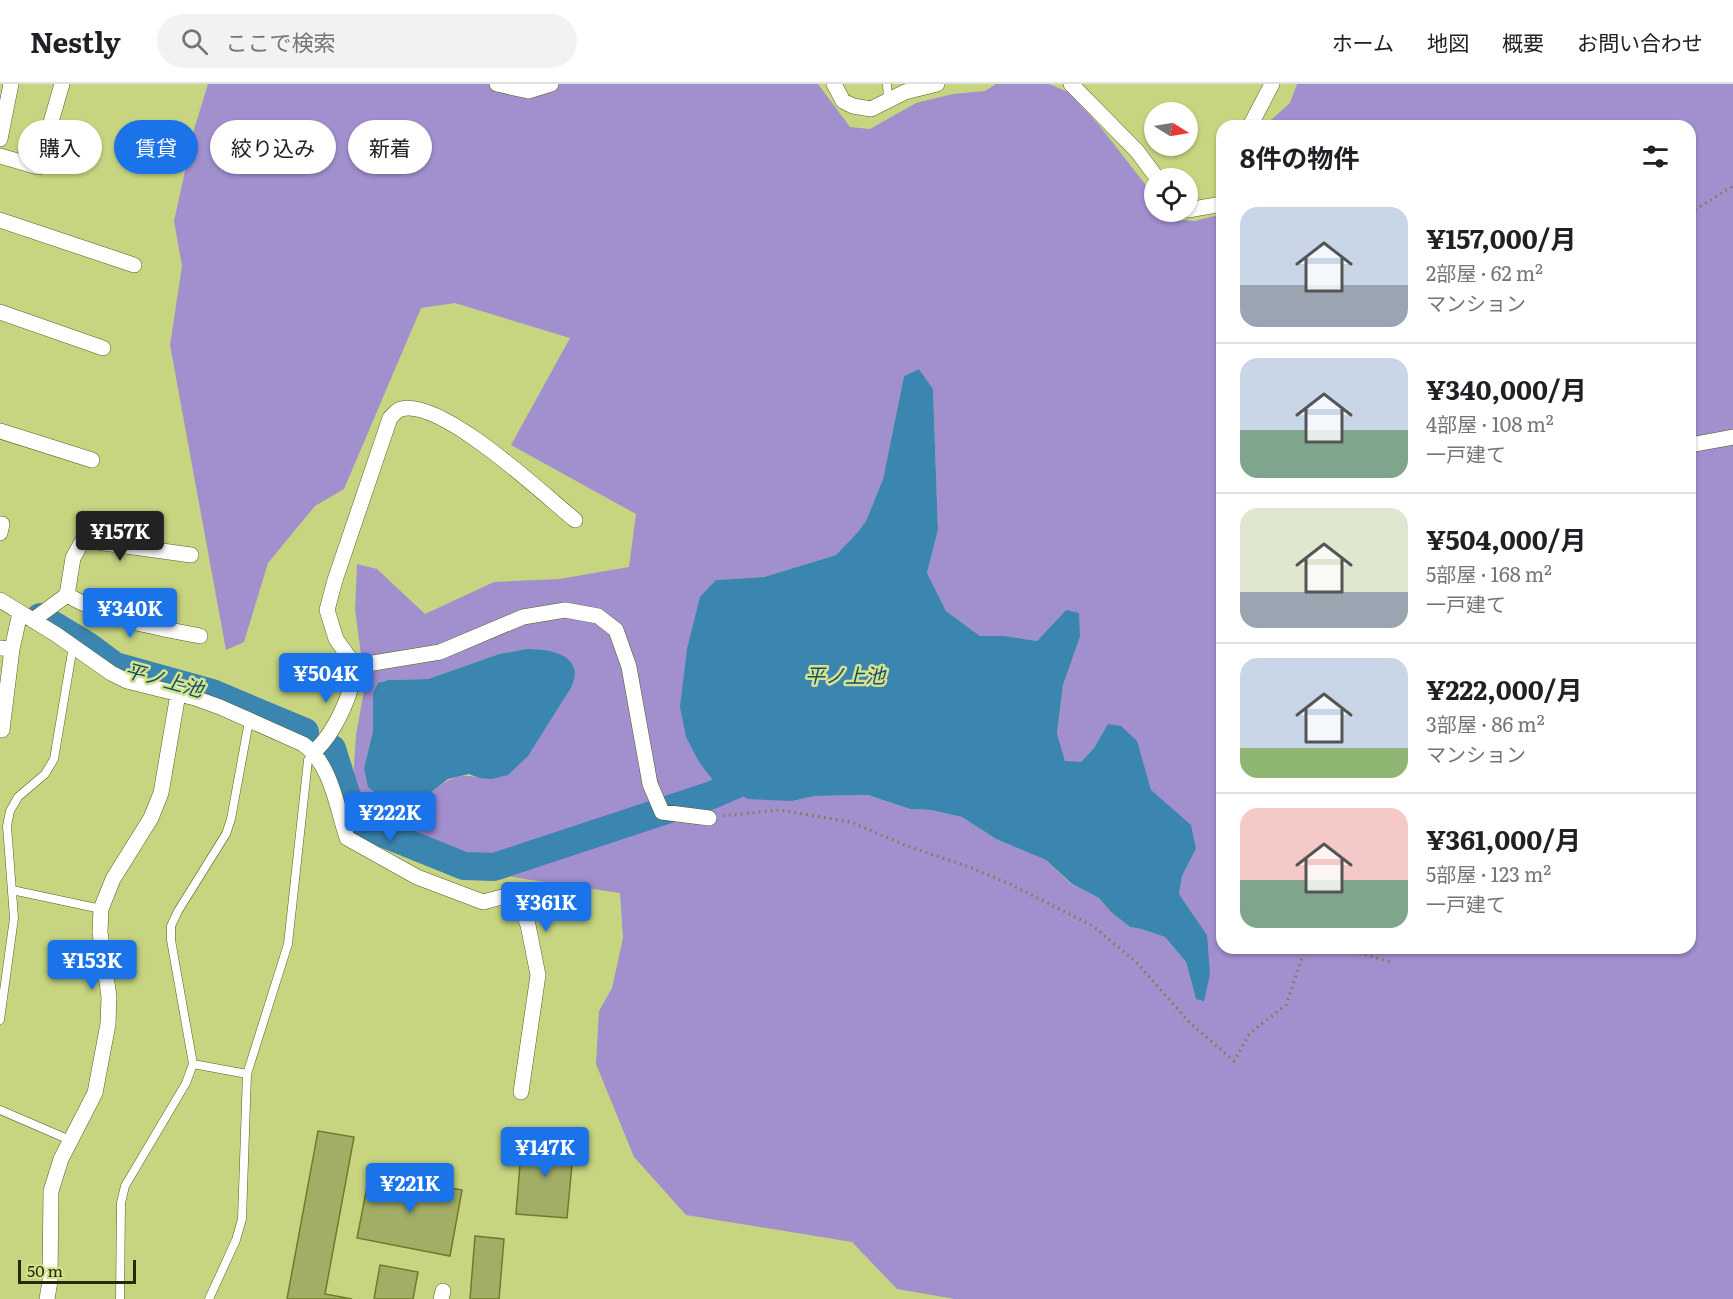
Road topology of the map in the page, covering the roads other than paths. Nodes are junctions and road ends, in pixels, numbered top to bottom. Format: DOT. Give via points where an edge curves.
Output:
graph roads {
  1 [pos="11,84"];
  2 [pos="62,84"];
  3 [pos="497,84"];
  4 [pos="551,84"];
  5 [pos="834,84"];
  6 [pos="887,84"];
  7 [pos="937,84"];
  8 [pos="1071,84"];
  9 [pos="1272,84"];
  10 [pos="888,100"];
  11 [pos="1253,120"];
  12 [pos="0,139"];
  13 [pos="0,156"];
  14 [pos="1150,168"];
  15 [pos="1216,205"];
  16 [pos="1198,208"];
  17 [pos="0,220"];
  18 [pos="134,265"];
  19 [pos="0,312"];
  20 [pos="103,348"];
  21 [pos="0,431"];
  22 [pos="1733,437"];
  23 [pos="1696,444"];
  24 [pos="92,460"];
  25 [pos="575,520"];
  26 [pos="0,524"];
  27 [pos="0,533"];
  28 [pos="191,555"];
  29 [pos="65,597"];
  30 [pos="0,600"];
  31 [pos="27,616"];
  32 [pos="200,636"];
  33 [pos="73,646"];
  34 [pos="6,648"];
  35 [pos="355,666"];
  36 [pos="178,694"];
  37 [pos="249,721"];
  38 [pos="0,729"];
  39 [pos="315,751"];
  40 [pos="709,818"];
  41 [pos="12,890"];
  42 [pos="101,909"];
  43 [pos="0,1020"];
  44 [pos="192,1064"];
  45 [pos="247,1074"];
  46 [pos="521,1092"];
  47 [pos="0,1110"];
  48 [pos="72,1141"];
  49 [pos="47,1299"];
  50 [pos="120,1299"];
  51 [pos="209,1299"];
  1 -- 12 [label="street"];
  2 -- 13 [label="street" via="38,167"];
  3 -- 4 [label="street" via="528,91"];
  5 -- 10 [label="street" via="843,101 853,106 871,109"];
  6 -- 10 [label="lane"];
  7 -- 10 [label="street"];
  8 -- 14 [label="street"];
  9 -- 11 [label="street"];
  15 -- 16 [label="street"];
  17 -- 18 [label="street"];
  19 -- 20 [label="street"];
  21 -- 24 [label="street"];
  22 -- 23 [label="street"];
  25 -- 35 [label="street" via="475,438 438,415 413,408 399,410 390,418 327,610 336,639"];
  26 -- 27 [label="street"];
  28 -- 29 [label="street" via="83,540 73,558"];
  29 -- 31 [label="street" via="49,609"];
  29 -- 32 [label="street" via="137,624"];
  30 -- 31 [label="street"];
  31 -- 33 [label="street"];
  31 -- 34 [label="street"];
  33 -- 36 [label="street" via="127,681"];
  33 -- 41 [label="lane" via="54,759 10,811 7,826"];
  34 -- 38 [label="street"];
  35 -- 39 [label="street" via="348,696 328,736"];
  35 -- 40 [label="street" via="440,652 523,617 565,610 598,616 615,630 629,668 650,784 662,812"];
  36 -- 37 [label="street"];
  36 -- 42 [label="street" via="161,793 151,818 113,879"];
  37 -- 39 [label="street"];
  37 -- 44 [label="lane" via="226,834 171,926"];
  39 -- 45 [label="lane" via="308,760 288,944"];
  39 -- 46 [label="street" via="347,838 417,877 483,902 517,896 528,925 538,975"];
  41 -- 42 [label="lane"];
  41 -- 43 [label="lane" via="14,918"];
  42 -- 48 [label="street" via="108,1024 94,1093"];
  44 -- 45 [label="lane"];
  44 -- 50 [label="lane" via="186,1083 125,1186 121,1203"];
  45 -- 51 [label="lane" via="242,1219"];
  47 -- 48 [label="lane"];
  48 -- 49 [label="street" via="51,1191"];
}
